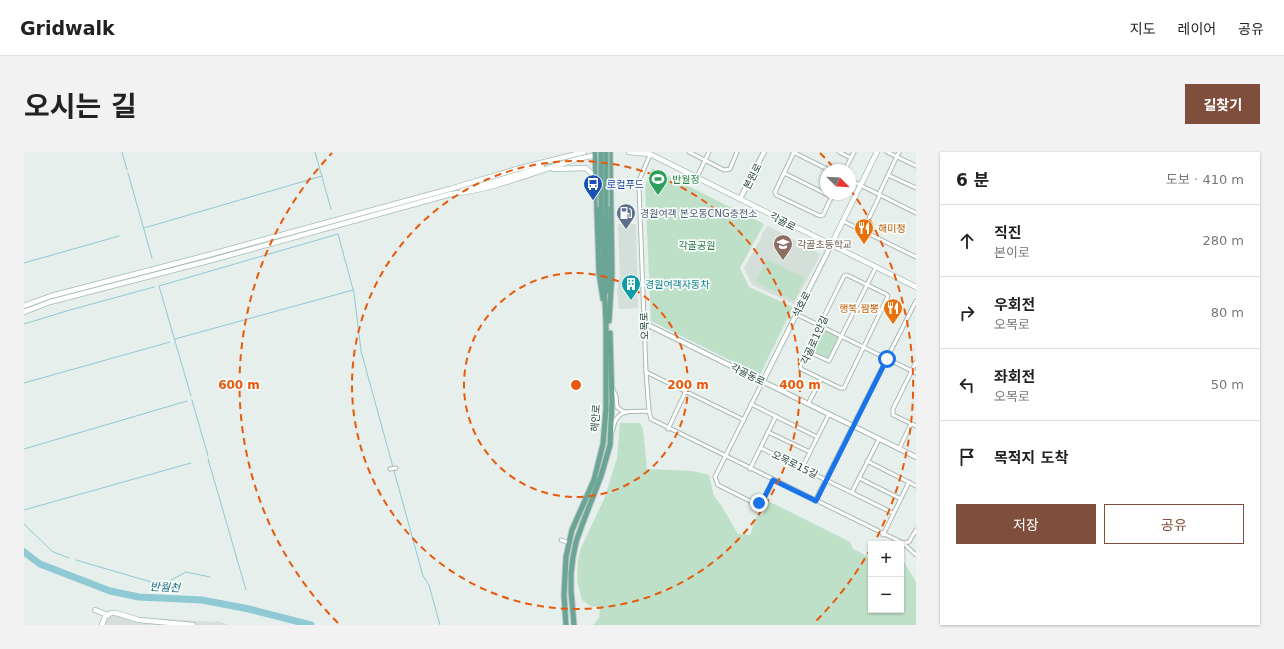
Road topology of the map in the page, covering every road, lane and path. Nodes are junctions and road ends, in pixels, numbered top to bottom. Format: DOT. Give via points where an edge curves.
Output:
graph roads {
  1 [pos="573,152"];
  2 [pos="584,152"];
  3 [pos="601,152"];
  4 [pos="608,152"];
  5 [pos="629,152"];
  6 [pos="689,152"];
  7 [pos="709,152"];
  8 [pos="737,152"];
  9 [pos="764,152"];
  10 [pos="793,152"];
  11 [pos="839,152"];
  12 [pos="854,152"];
  13 [pos="877,152"];
  14 [pos="887,152"];
  15 [pos="899,152"];
  16 [pos="649,153"];
  17 [pos="596,154"];
  18 [pos="565,156"];
  19 [pos="897,156"];
  20 [pos="851,158"];
  21 [pos="705,160"];
  22 [pos="848,164"];
  23 [pos="610,165"];
  24 [pos="596,166"];
  25 [pos="820,166"];
  26 [pos="916,166"];
  27 [pos="544,168"];
  28 [pos="784,173"];
  29 [pos="888,174"];
  30 [pos="697,177"];
  31 [pos="856,183"];
  32 [pos="596,184"];
  33 [pos="861,186"];
  34 [pos="916,188"];
  35 [pos="820,190"];
  36 [pos="879,195"];
  37 [pos="740,199"];
  38 [pos="831,200"];
  39 [pos="603,207"];
  40 [pos="916,213"];
  41 [pos="843,221"];
  42 [pos="863,231"];
  43 [pos="831,245"];
  44 [pos="916,257"];
  45 [pos="876,267"];
  46 [pos="867,285"];
  47 [pos="916,287"];
  48 [pos="916,300"];
  49 [pos="24,306"];
  50 [pos="24,312"];
  51 [pos="796,314"];
  52 [pos="608,323"];
  53 [pos="644,323"];
  54 [pos="820,325"];
  55 [pos="842,336"];
  56 [pos="864,347"];
  57 [pos="807,351"];
  58 [pos="887,359"];
  59 [pos="916,362"];
  60 [pos="911,371"];
  61 [pos="646,372"];
  62 [pos="916,373"];
  63 [pos="821,379"];
  64 [pos="763,381"];
  65 [pos="612,389"];
  66 [pos="686,391"];
  67 [pos="751,404"];
  68 [pos="808,404"];
  69 [pos="648,411"];
  70 [pos="628,412"];
  71 [pos="829,414"];
  72 [pos="776,416"];
  73 [pos="744,420"];
  74 [pos="911,424"];
  75 [pos="854,426"];
  76 [pos="916,426"];
  77 [pos="668,429"];
  78 [pos="768,432"];
  79 [pos="817,437"];
  80 [pos="878,439"];
  81 [pos="610,441"];
  82 [pos="760,448"];
  83 [pos="899,449"];
  84 [pos="810,452"];
  85 [pos="725,457"];
  86 [pos="916,457"];
  87 [pos="867,461"];
  88 [pos="396,468"];
  89 [pos="802,468"];
  90 [pos="390,469"];
  91 [pos="750,469"];
  92 [pos="859,478"];
  93 [pos="773,480"];
  94 [pos="826,480"];
  95 [pos="909,482"];
  96 [pos="916,486"];
  97 [pos="852,492"];
  98 [pos="901,499"];
  99 [pos="816,501"];
  100 [pos="893,513"];
  101 [pos="916,530"];
  102 [pos="883,535"];
  103 [pos="561,540"];
  104 [pos="898,541"];
  105 [pos="569,542"];
  106 [pos="904,543"];
  107 [pos="904,544"];
  108 [pos="916,555"];
  109 [pos="95,610"];
  110 [pos="108,615"];
  111 [pos="159,623"];
  112 [pos="102,625"];
  113 [pos="193,625"];
  114 [pos="566,625"];
  115 [pos="574,625"];
  1 -- 18 [label="main road"];
  2 -- 18 [label="main road"];
  3 -- 39 [label="main road, bridge"];
  4 -- 17 [label="main road"];
  4 -- 23 [label="main road"];
  4 -- 39 [label="main road, bridge"];
  5 -- 16 [label="main road, 각골로"];
  6 -- 21 [label="street"];
  7 -- 21 [label="street"];
  8 -- 21 [label="street" via="730,169 724,170"];
  9 -- 37 [label="street, 본원로"];
  10 -- 25 [label="street"];
  10 -- 28 [label="street"];
  11 -- 20 [label="street"];
  12 -- 20 [label="street"];
  13 -- 33 [label="main road, 석호로"];
  14 -- 19 [label="street"];
  15 -- 19 [label="street"];
  16 -- 30 [label="main road, 각골로"];
  16 -- 53 [label="street, 오목로" via="639,187"];
  17 -- 24 [label="main road"];
  17 -- 27 [label="main road"];
  18 -- 49 [label="main road" via="51,296"];
  19 -- 26 [label="street"];
  19 -- 29 [label="street"];
  20 -- 22 [label="street"];
  21 -- 30 [label="street"];
  23 -- 24 [label="main road" via="604,156 598,159"];
  23 -- 52 [label="main road" via="612,273"];
  24 -- 32 [label="main road"];
  27 -- 32 [label="main road" via="586,168"];
  27 -- 50 [label="main road" via="471,192 451,194 50,302"];
  28 -- 35 [label="street"];
  28 -- 38 [label="street" via="776,195 820,216"];
  29 -- 34 [label="street"];
  29 -- 36 [label="street"];
  30 -- 37 [label="main road, 각골로"];
  31 -- 33 [label="street"];
  32 -- 52 [label="main road" via="599,273"];
  33 -- 36 [label="street"];
  33 -- 41 [label="main road, 석호로"];
  36 -- 40 [label="street"];
  36 -- 42 [label="street"];
  37 -- 43 [label="main road, 각골로"];
  39 -- 52 [label="main road, 해안로"];
  41 -- 42 [label="street"];
  41 -- 43 [label="main road, 석호로"];
  42 -- 44 [label="street"];
  43 -- 45 [label="main road, 각골로"];
  43 -- 51 [label="street, 석호로"];
  45 -- 46 [label="street"];
  45 -- 47 [label="main road, 각골로"];
  46 -- 54 [label="street, 각골로1안길" via="847,275 844,276"];
  46 -- 55 [label="street"];
  46 -- 56 [label="street, 각골로1안길" via="888,296"];
  48 -- 58 [label="street"];
  51 -- 54 [label="street"];
  51 -- 64 [label="street, 석호로"];
  52 -- 65 [label="main road, 해안로"];
  52 -- 105 [label="main road, 해안로" via="603,444 594,480"];
  53 -- 61 [label="street, 오목로"];
  53 -- 64 [label="street, 각골동로"];
  54 -- 55 [label="street"];
  54 -- 57 [label="street, 각골로1안길"];
  55 -- 56 [label="street"];
  55 -- 57 [label="street" via="829,362"];
  56 -- 58 [label="street"];
  56 -- 63 [label="street, 각골로1안길" via="844,388"];
  57 -- 63 [label="street, 각골로1안길" via="800,365 801,369"];
  58 -- 60 [label="street"];
  58 -- 75 [label="street"];
  59 -- 60 [label="street"];
  60 -- 62 [label="street"];
  60 -- 74 [label="street" via="892,409 893,415"];
  61 -- 66 [label="street"];
  61 -- 69 [label="street, 오목로"];
  63 -- 68 [label="street"];
  64 -- 67 [label="street, 석호로"];
  64 -- 68 [label="street, 각골동로"];
  65 -- 70 [label="street" via="617,407"];
  65 -- 81 [label="main road, 해안로"];
  66 -- 73 [label="street"];
  66 -- 77 [label="street"];
  67 -- 72 [label="street"];
  67 -- 73 [label="street, 석호로"];
  68 -- 71 [label="street, 각골동로"];
  69 -- 70 [label="street"];
  69 -- 77 [label="street" via="651,420"];
  70 -- 81 [label="street" via="617,417"];
  71 -- 75 [label="street, 각골동로"];
  71 -- 79 [label="street"];
  72 -- 78 [label="street"];
  72 -- 79 [label="street"];
  73 -- 85 [label="street, 석호로"];
  74 -- 76 [label="street"];
  74 -- 83 [label="street"];
  75 -- 80 [label="street, 각골동로"];
  75 -- 94 [label="street"];
  77 -- 85 [label="street"];
  78 -- 82 [label="street"];
  78 -- 84 [label="street"];
  79 -- 84 [label="street"];
  80 -- 83 [label="street, 각골동로"];
  80 -- 87 [label="street"];
  81 -- 115 [label="main road, 해안로" via="601,476 576,542 571,586"];
  82 -- 89 [label="street, 오목로15길"];
  82 -- 91 [label="street"];
  83 -- 86 [label="street, 각골동로"];
  84 -- 89 [label="street"];
  85 -- 91 [label="street"];
  85 -- 93 [label="street" via="715,477 718,485 756,504 763,500"];
  87 -- 92 [label="street"];
  87 -- 95 [label="street"];
  88 -- 90 [label="street"];
  89 -- 94 [label="street, 오목로15길"];
  91 -- 93 [label="street"];
  92 -- 97 [label="street"];
  92 -- 98 [label="street"];
  93 -- 99 [label="street"];
  94 -- 97 [label="street, 오목로15길"];
  94 -- 99 [label="street"];
  95 -- 96 [label="street"];
  95 -- 98 [label="street"];
  97 -- 100 [label="street, 오목로15길"];
  98 -- 100 [label="street"];
  99 -- 102 [label="street"];
  100 -- 102 [label="street"];
  101 -- 106 [label="street" via="910,542"];
  102 -- 104 [label="street"];
  103 -- 105 [label="street"];
  105 -- 114 [label="main road, 해안로" via="564,575"];
  107 -- 108 [label="street"];
  109 -- 110 [label="main road"];
  110 -- 111 [label="main road" via="116,613"];
  110 -- 112 [label="main road"];
  111 -- 113 [label="main road"];
}
